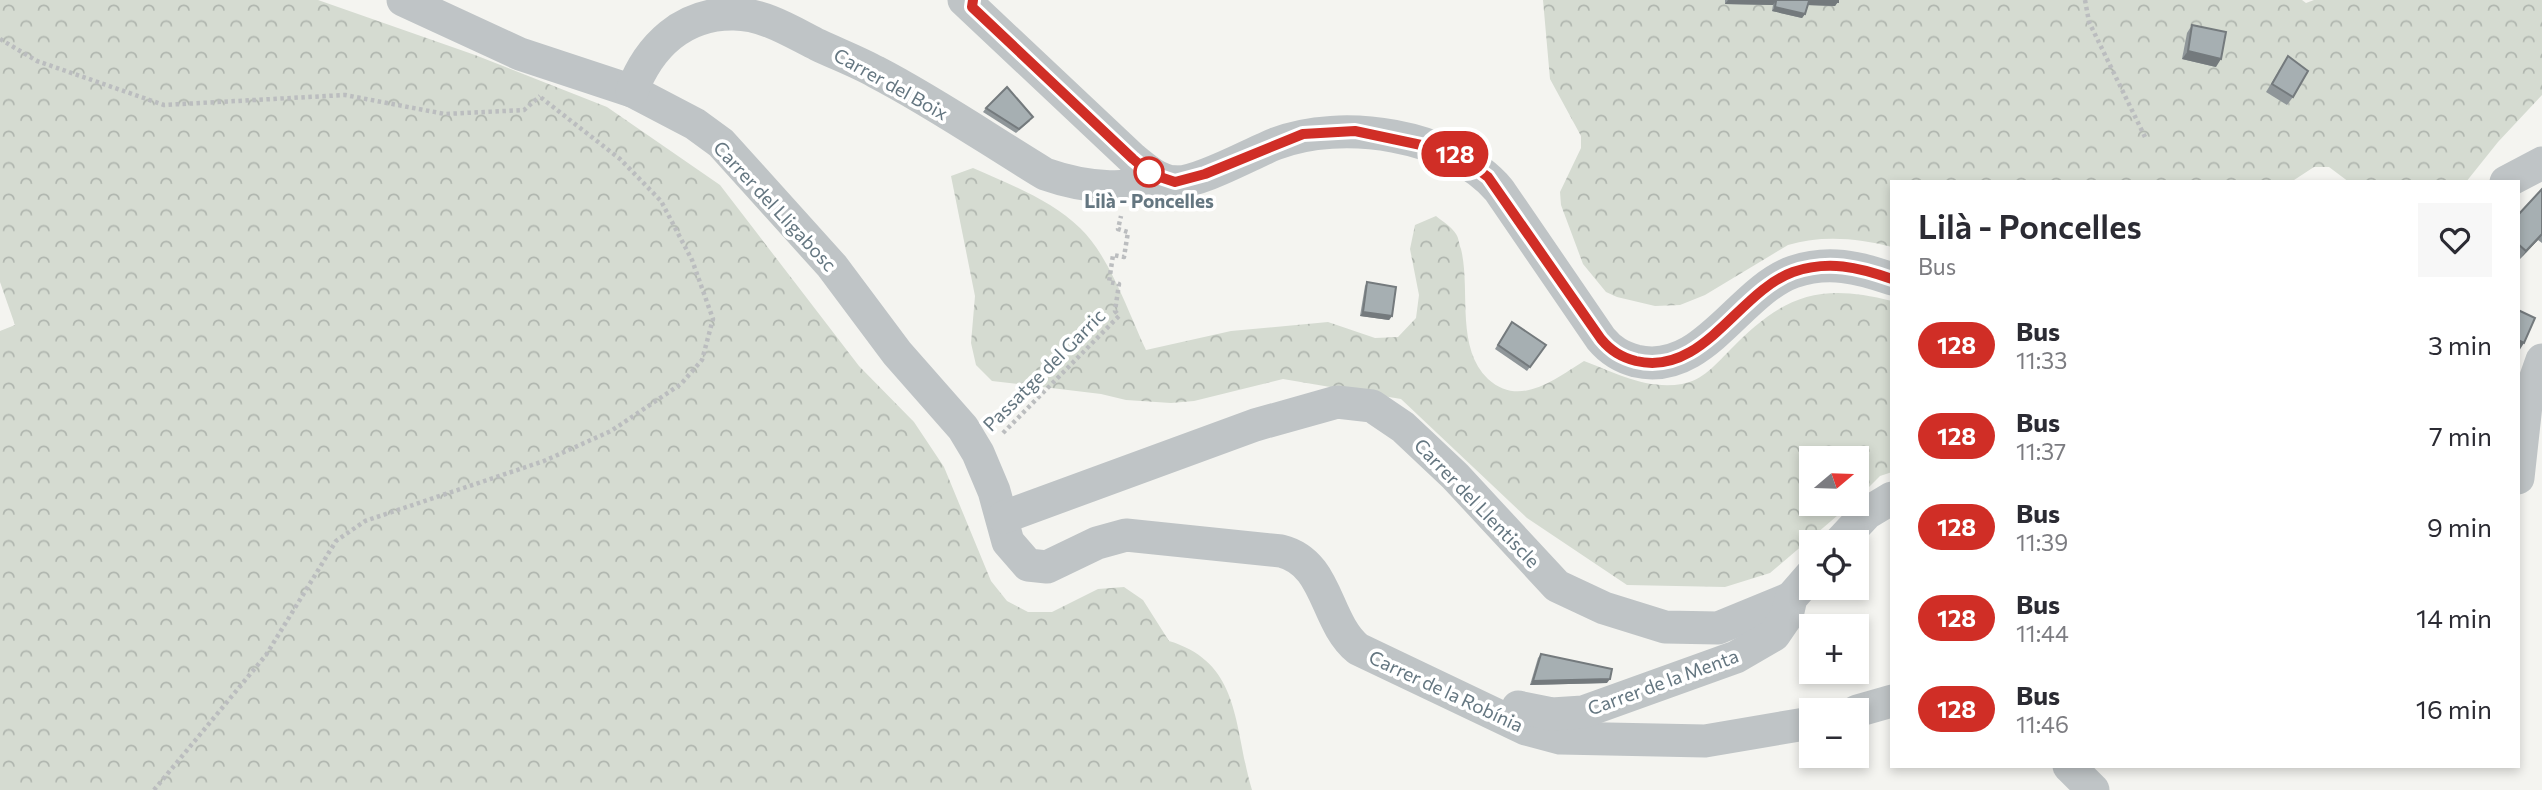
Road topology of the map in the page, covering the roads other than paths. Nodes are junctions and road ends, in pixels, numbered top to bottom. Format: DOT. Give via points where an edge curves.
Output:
graph roads {
  1 [pos="403,0"];
  2 [pos="969,2"];
  3 [pos="632,91"];
  4 [pos="2542,163"];
  5 [pos="2510,180"];
  6 [pos="1175,182"];
  7 [pos="1890,278"];
  8 [pos="2542,360"];
  9 [pos="2520,460"];
  10 [pos="1890,499"];
  11 [pos="1004,517"];
  12 [pos="1851,530"];
  13 [pos="1799,588"];
  14 [pos="1799,591"];
  15 [pos="1890,702"];
  16 [pos="1477,703"];
  17 [pos="1869,708"];
  18 [pos="1799,725"];
  19 [pos="2071,768"];
  20 [pos="2093,790"];
  1 -- 3 [label="street, Carrer del Lligabosc" via="520,54"];
  2 -- 6 [label="street" via="1133,159 1151,174"];
  3 -- 6 [label="street, Carrer del Boix" via="654,50 674,31 713,15 752,16 876,72 1045,174 1107,188"];
  3 -- 11 [label="street, Carrer del Lligabosc" via="695,124 746,168 832,266 897,353 963,428"];
  4 -- 5 [label="street"];
  6 -- 7 [label="street, Carrer del Boix" via="1303,134 1355,131 1461,157 1488,177 1610,350 1639,362 1684,356 1773,282 1791,273 1841,265"];
  8 -- 9 [label="street" via="2526,405"];
  10 -- 12 [label="street"];
  11 -- 13 [label="street, Carrer del Llentiscle" via="1255,425 1337,402 1372,406 1403,427 1557,586 1604,608 1665,627 1718,628"];
  11 -- 16 [label="street, Carrer de la Robínia" via="1013,551 1038,568 1126,535 1293,554 1312,569 1348,639 1358,649"];
  14 -- 16 [label="street, Carrer de la Menta" via="1774,635 1736,657 1598,708 1552,714"];
  15 -- 17 [label="street"];
  16 -- 18 [label="street, Carrer de la Robínia" via="1526,729 1580,739 1705,741"];
  19 -- 20 [label="street"];
}
